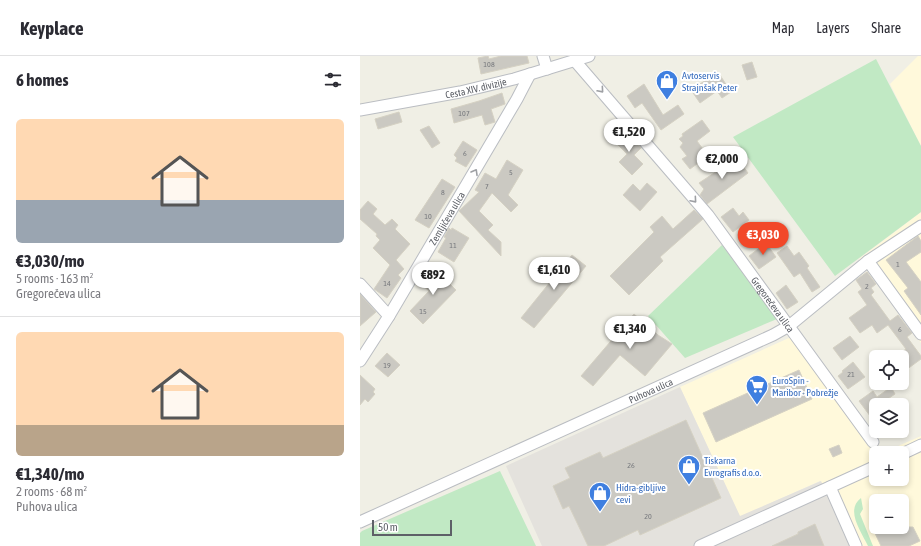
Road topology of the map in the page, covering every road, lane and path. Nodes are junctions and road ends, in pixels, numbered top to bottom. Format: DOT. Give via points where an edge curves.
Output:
graph roads {
  1 [pos="543,56"];
  2 [pos="589,56"];
  3 [pos="575,61"];
  4 [pos="547,69"];
  5 [pos="530,74"];
  6 [pos="360,110"];
  7 [pos="921,226"];
  8 [pos="868,261"];
  9 [pos="360,284"];
  10 [pos="389,316"];
  11 [pos="789,326"];
  12 [pos="921,334"];
  13 [pos="360,361"];
  14 [pos="873,442"];
  15 [pos="921,445"];
  16 [pos="909,451"];
  17 [pos="869,469"];
  18 [pos="830,487"];
  19 [pos="360,522"];
  20 [pos="700,546"];
  21 [pos="856,546"];
  1 -- 4 [label="street"];
  2 -- 3 [label="street, Cesta XIV. divizije"];
  3 -- 4 [label="street, Cesta XIV. divizije"];
  3 -- 11 [label="street, Gregorečeva ulica, one-way" via="708,215"];
  4 -- 5 [label="street, Cesta XIV. divizije"];
  5 -- 6 [label="street, Cesta XIV. divizije" via="460,92"];
  10 -- 5 [label="street, Zemljičeva ulica, one-way" via="514,106"];
  7 -- 8 [label="street, Puhova ulica"];
  8 -- 11 [label="street, Puhova ulica"];
  8 -- 12 [label="street"];
  9 -- 10 [label="street"];
  10 -- 13 [label="street, Zemljičeva ulica"];
  11 -- 14 [label="street, Gregorečeva ulica"];
  11 -- 19 [label="street, Puhova ulica"];
  15 -- 16 [label="street"];
  17 -- 18 [label="street"];
  18 -- 20 [label="street"];
  18 -- 21 [label="street"];
}
